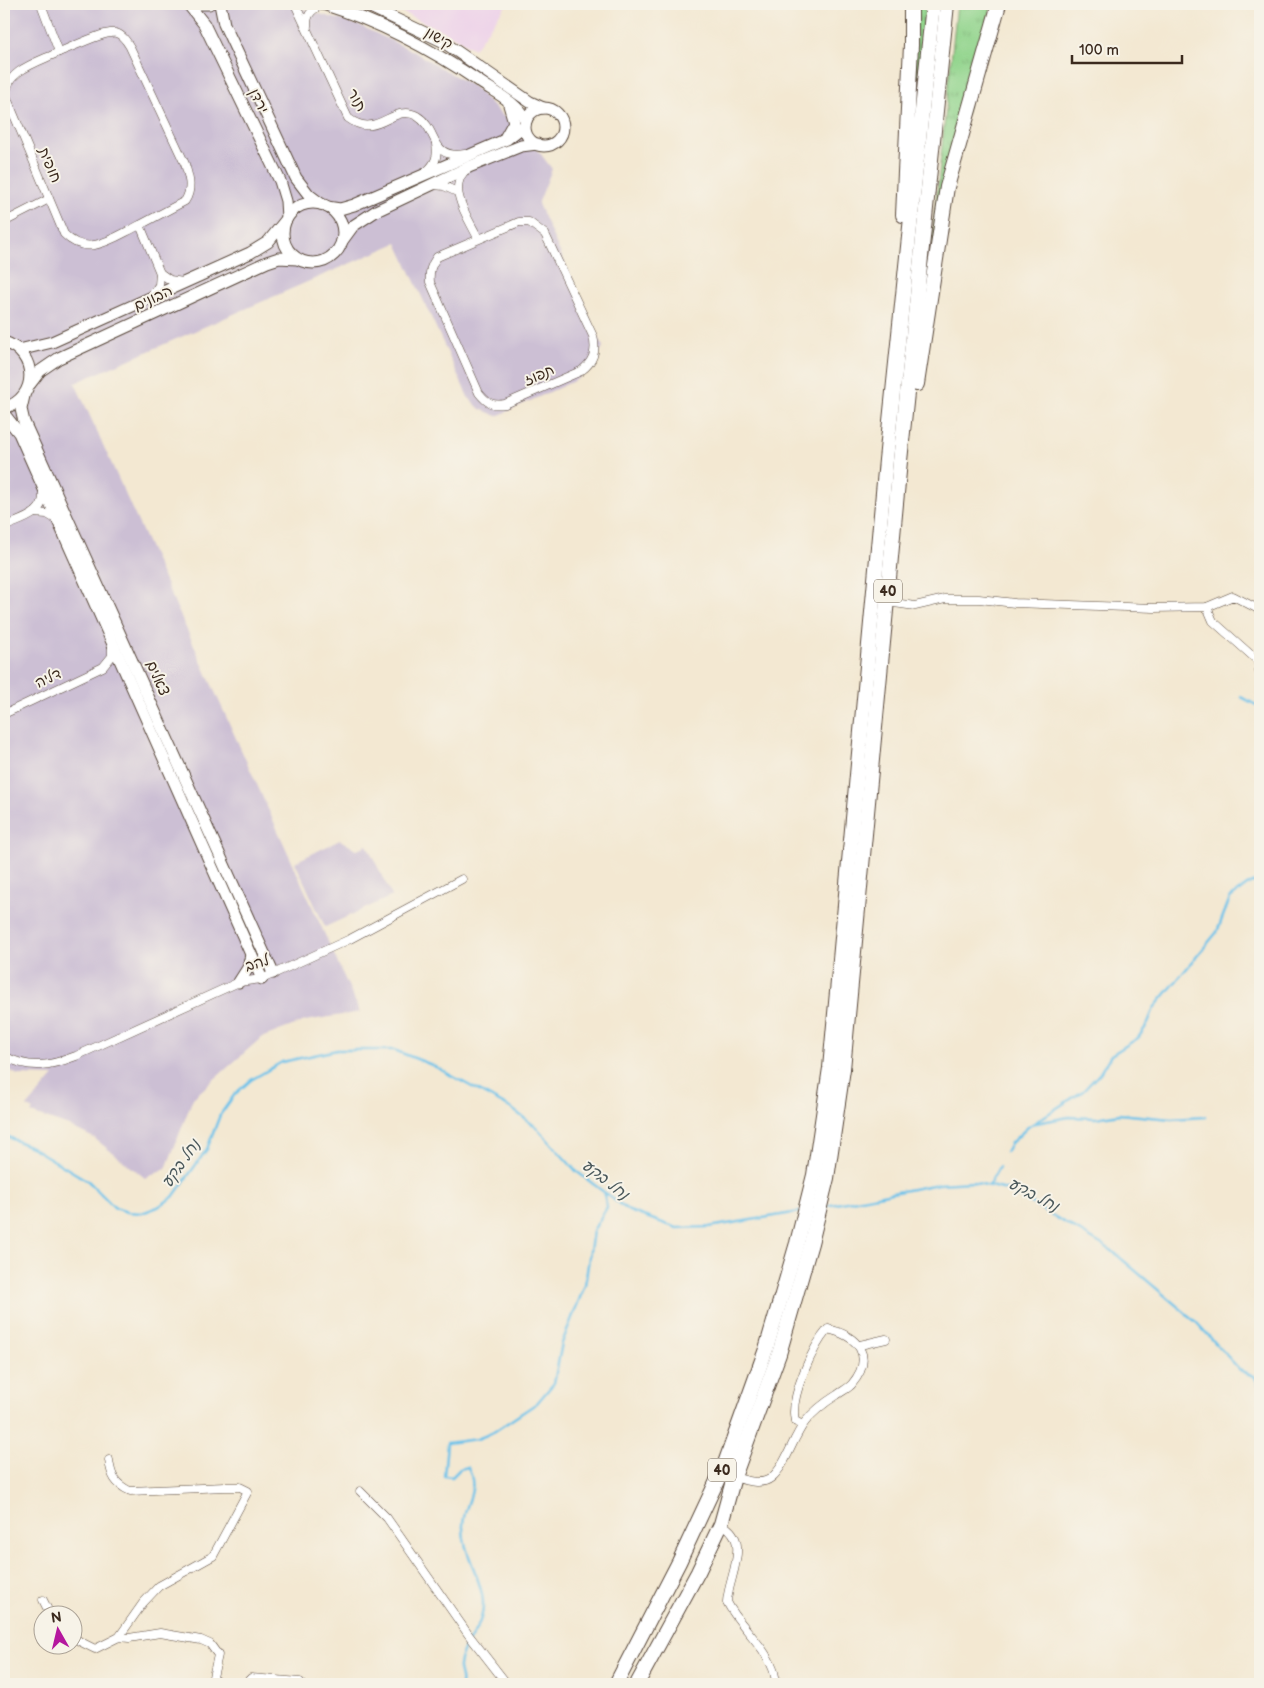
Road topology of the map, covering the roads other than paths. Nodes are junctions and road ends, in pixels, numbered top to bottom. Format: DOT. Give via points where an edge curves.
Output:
graph roads {
  1 [pos="41,4"];
  2 [pos="190,4"];
  3 [pos="209,4"];
  4 [pos="220,4"];
  5 [pos="295,4"];
  6 [pos="324,4"];
  7 [pos="364,4"];
  8 [pos="911,4"];
  9 [pos="933,4"];
  10 [pos="947,4"];
  11 [pos="999,4"];
  12 [pos="307,30"];
  13 [pos="59,52"];
  14 [pos="506,99"];
  15 [pos="543,108"];
  16 [pos="526,123"];
  17 [pos="504,140"];
  18 [pos="436,142"];
  19 [pos="537,144"];
  20 [pos="469,153"];
  21 [pos="469,167"];
  22 [pos="425,173"];
  23 [pos="427,186"];
  24 [pos="457,192"];
  25 [pos="49,199"];
  26 [pos="324,206"];
  27 [pos="286,219"];
  28 [pos="4,222"];
  29 [pos="140,225"];
  30 [pos="478,238"];
  31 [pos="342,241"];
  32 [pos="297,259"];
  33 [pos="160,273"];
  34 [pos="184,282"];
  35 [pos="149,298"];
  36 [pos="4,342"];
  37 [pos="19,350"];
  38 [pos="894,383"];
  39 [pos="30,384"];
  40 [pos="24,396"];
  41 [pos="4,408"];
  42 [pos="4,414"];
  43 [pos="43,487"];
  44 [pos="34,514"];
  45 [pos="57,520"];
  46 [pos="4,527"];
  47 [pos="892,550"];
  48 [pos="887,602"];
  49 [pos="1206,607"];
  50 [pos="1260,610"];
  51 [pos="111,640"];
  52 [pos="103,667"];
  53 [pos="128,676"];
  54 [pos="1260,677"];
  55 [pos="4,714"];
  56 [pos="462,879"];
  57 [pos="251,955"];
  58 [pos="273,973"];
  59 [pos="262,978"];
  60 [pos="239,982"];
  61 [pos="4,1056"];
  62 [pos="820,1176"];
  63 [pos="804,1243"];
  64 [pos="886,1339"];
  65 [pos="860,1346"];
  66 [pos="803,1425"];
  67 [pos="109,1460"];
  68 [pos="734,1476"];
  69 [pos="360,1491"];
  70 [pos="721,1524"];
  71 [pos="43,1600"];
  72 [pos="46,1606"];
  73 [pos="119,1637"];
  74 [pos="82,1642"];
  75 [pos="217,1684"];
  76 [pos="245,1684"];
  77 [pos="302,1684"];
  78 [pos="507,1684"];
  79 [pos="616,1684"];
  80 [pos="637,1684"];
  81 [pos="777,1684"];
  1 -- 13 [label="street"];
  2 -- 3 [label="street"];
  2 -- 27 [label="street, ירדן" via="204,24 277,174 286,201"];
  4 -- 26 [label="street, ירדן" via="224,24 296,178 309,195"];
  5 -- 12 [label="street, תור"];
  6 -- 12 [label="street" via="312,9 306,19"];
  6 -- 14 [label="street, קישון" via="410,39"];
  7 -- 15 [label="street, קישון" via="442,41"];
  8 -- 38 [label="highway" via="912,45"];
  9 -- 38 [label="highway, 40"];
  10 -- 47 [label="highway, 40"];
  11 -- 47 [label="highway" via="947,187"];
  12 -- 18 [label="street, תור" via="348,118 367,127 399,114 418,116"];
  13 -- 25 [label="street, חופית" via="20,71 6,86 6,96"];
  13 -- 29 [label="street, חופית" via="107,33 116,33 124,38 185,164 190,194 185,201"];
  14 -- 16 [label="street, קישון"];
  14 -- 17 [label="street" via="514,118"];
  15 -- 16 [label="street" via="532,112"];
  15 -- 19 [label="street" via="557,113 563,127 557,141"];
  16 -- 17 [label="street"];
  16 -- 19 [label="street" via="529,138"];
  17 -- 20 [label="street"];
  18 -- 20 [label="street, תור" via="451,156"];
  18 -- 22 [label="street" via="435,162"];
  19 -- 21 [label="street" via="521,146"];
  20 -- 22 [label="street"];
  21 -- 23 [label="street"];
  21 -- 24 [label="street" via="461,174"];
  22 -- 26 [label="street" via="354,205 340,209"];
  23 -- 24 [label="street" via="444,186"];
  23 -- 31 [label="street" via="367,216"];
  24 -- 30 [label="street"];
  25 -- 28 [label="street"];
  25 -- 29 [label="street, חופית" via="64,234 82,246 95,246"];
  26 -- 27 [label="street" via="301,206"];
  26 -- 31 [label="street" via="341,223"];
  27 -- 32 [label="street" via="282,231 284,244"];
  27 -- 34 [label="street, הבונים" via="268,242"];
  29 -- 33 [label="street"];
  30 -- 30 [label="street, תפוז" via="519,222 529,222 545,234 593,336 595,352 588,366 495,406 486,402 479,393 429,274 438,257"];
  31 -- 32 [label="street" via="337,251 324,261 310,263"];
  32 -- 39 [label="street, הבונים" via="279,258 267,262 68,354 46,366"];
  33 -- 34 [label="street" via="170,280"];
  33 -- 35 [label="street" via="159,285"];
  34 -- 35 [label="street, הבונים"];
  35 -- 37 [label="street, הבונים" via="52,342"];
  36 -- 37 [label="street"];
  37 -- 39 [label="street" via="29,365"];
  38 -- 62 [label="highway, 40"];
  39 -- 40 [label="street, הבונים"];
  40 -- 41 [label="street"];
  40 -- 58 [label="street, צאלים" via="21,409 24,422"];
  42 -- 43 [label="street, צאלים" via="19,433"];
  43 -- 44 [label="street" via="44,501"];
  43 -- 45 [label="street, צאלים"];
  44 -- 45 [label="street" via="47,514"];
  44 -- 46 [label="street"];
  45 -- 51 [label="street, צאלים"];
  47 -- 48 [label="highway, 40"];
  48 -- 49 [label="street" via="915,606 945,599 980,599 1076,606"];
  48 -- 62 [label="highway, 40" via="843,1069"];
  49 -- 50 [label="street" via="1233,596"];
  49 -- 54 [label="street" via="1212,621 1258,661"];
  51 -- 52 [label="street" via="112,656"];
  51 -- 53 [label="street, צאלים"];
  52 -- 53 [label="street" via="118,669"];
  52 -- 55 [label="street, דליה"];
  53 -- 57 [label="street, צאלים"];
  56 -- 58 [label="street, להב" via="350,939"];
  57 -- 59 [label="street, צאלים"];
  57 -- 60 [label="street" via="248,968"];
  58 -- 59 [label="street, להב"];
  59 -- 60 [label="street, להב"];
  60 -- 61 [label="street, להב" via="56,1064 30,1066"];
  62 -- 63 [label="highway, 40"];
  63 -- 68 [label="highway, 40" via="779,1354"];
  63 -- 79 [label="highway, 40" via="724,1466"];
  64 -- 65 [label="street"];
  65 -- 66 [label="street" via="864,1364 852,1385 819,1407"];
  65 -- 66 [label="street" via="828,1329 821,1337 804,1372 794,1405 795,1421"];
  66 -- 68 [label="street" via="782,1465 769,1479 751,1482"];
  67 -- 73 [label="street" via="118,1486 130,1490 225,1486 248,1491 213,1556 159,1586"];
  68 -- 70 [label="highway, 40"];
  69 -- 78 [label="street" via="387,1518"];
  70 -- 80 [label="highway, 40"];
  70 -- 81 [label="street" via="729,1528 736,1538 738,1553 727,1602 737,1621 755,1640 773,1669"];
  71 -- 72 [label="street"];
  73 -- 74 [label="street" via="95,1649"];
  73 -- 75 [label="street" via="160,1633 210,1644 218,1655 214,1677"];
  76 -- 77 [label="street" via="250,1678 259,1677"];
}
